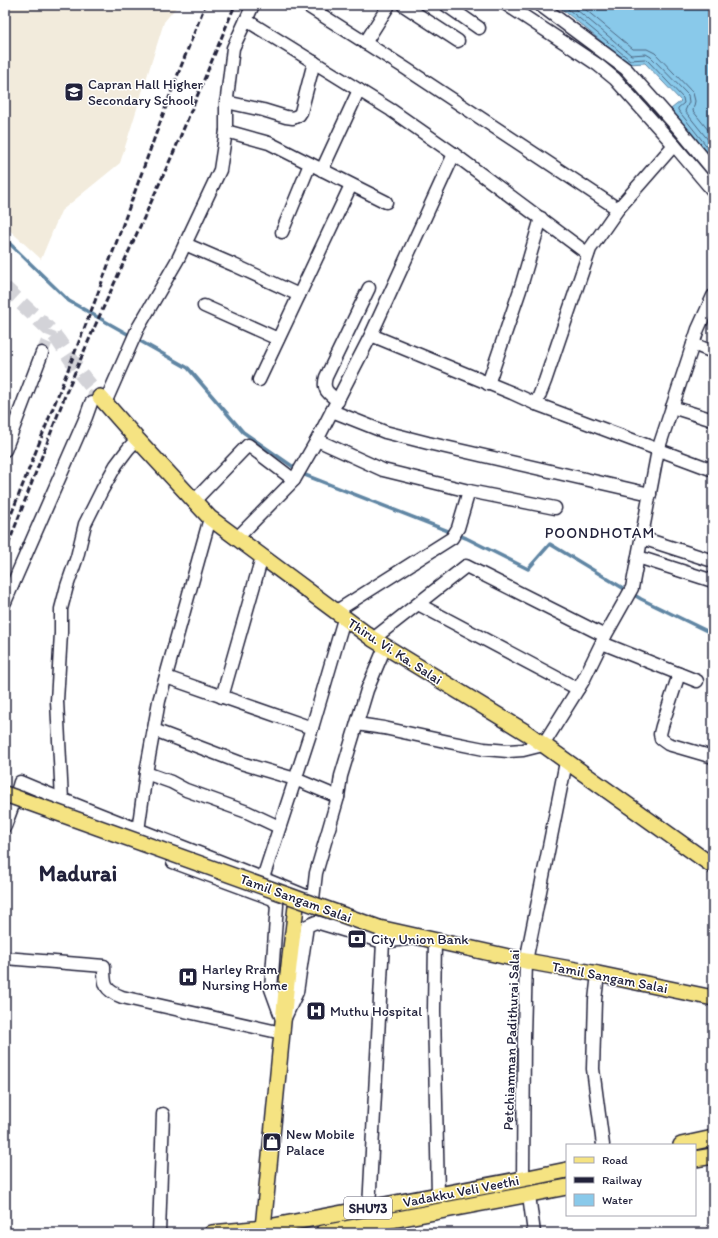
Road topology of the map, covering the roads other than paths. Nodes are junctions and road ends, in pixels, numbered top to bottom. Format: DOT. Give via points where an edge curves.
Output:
graph roads {
  1 [pos="253,5"];
  2 [pos="306,5"];
  3 [pos="389,5"];
  4 [pos="403,5"];
  5 [pos="446,5"];
  6 [pos="507,5"];
  7 [pos="540,5"];
  8 [pos="246,20"];
  9 [pos="479,28"];
  10 [pos="458,41"];
  11 [pos="365,43"];
  12 [pos="314,62"];
  13 [pos="359,90"];
  14 [pos="226,102"];
  15 [pos="226,131"];
  16 [pos="674,145"];
  17 [pos="454,154"];
  18 [pos="310,164"];
  19 [pos="322,170"];
  20 [pos="713,170"];
  21 [pos="351,185"];
  22 [pos="713,191"];
  23 [pos="386,202"];
  24 [pos="618,209"];
  25 [pos="541,218"];
  26 [pos="282,232"];
  27 [pos="185,244"];
  28 [pos="588,254"];
  29 [pos="369,288"];
  30 [pos="299,295"];
  31 [pos="713,296"];
  32 [pos="204,306"];
  33 [pos="371,335"];
  34 [pos="278,338"];
  35 [pos="693,344"];
  36 [pos="713,352"];
  37 [pos="42,353"];
  38 [pos="259,380"];
  39 [pos="488,384"];
  40 [pos="98,401"];
  41 [pos="536,404"];
  42 [pos="335,406"];
  43 [pos="672,407"];
  44 [pos="713,420"];
  45 [pos="9,428"];
  46 [pos="137,439"];
  47 [pos="317,440"];
  48 [pos="5,450"];
  49 [pos="658,450"];
  50 [pos="713,470"];
  51 [pos="294,480"];
  52 [pos="469,491"];
  53 [pos="650,494"];
  54 [pos="194,501"];
  55 [pos="555,508"];
  56 [pos="210,518"];
  57 [pos="237,538"];
  58 [pos="642,538"];
  59 [pos="262,557"];
  60 [pos="638,557"];
  61 [pos="713,560"];
  62 [pos="713,581"];
  63 [pos="5,602"];
  64 [pos="418,604"];
  65 [pos="339,615"];
  66 [pos="603,640"];
  67 [pos="379,643"];
  68 [pos="679,674"];
  69 [pos="166,677"];
  70 [pos="697,681"];
  71 [pos="578,689"];
  72 [pos="222,697"];
  73 [pos="357,724"];
  74 [pos="312,728"];
  75 [pos="154,730"];
  76 [pos="543,745"];
  77 [pos="713,757"];
  78 [pos="566,762"];
  79 [pos="146,773"];
  80 [pos="295,779"];
  81 [pos="338,797"];
  82 [pos="8,798"];
  83 [pos="62,800"];
  84 [pos="5,826"];
  85 [pos="279,827"];
  86 [pos="138,831"];
  87 [pos="713,866"];
  88 [pos="263,878"];
  89 [pos="297,898"];
  90 [pos="381,935"];
  91 [pos="435,940"];
  92 [pos="5,958"];
  93 [pos="526,961"];
  94 [pos="598,974"];
  95 [pos="713,998"];
  96 [pos="283,1027"];
  97 [pos="163,1114"];
  98 [pos="713,1138"];
  99 [pos="603,1144"];
  100 [pos="686,1144"];
  101 [pos="713,1156"];
  102 [pos="696,1160"];
  103 [pos="566,1170"];
  104 [pos="523,1179"];
  105 [pos="566,1187"];
  106 [pos="438,1195"];
  107 [pos="528,1195"];
  108 [pos="369,1208"];
  109 [pos="263,1230"];
  110 [pos="159,1233"];
  111 [pos="212,1233"];
  112 [pos="323,1233"];
  113 [pos="534,1233"];
  1 -- 8 [label="street"];
  2 -- 11 [label="street"];
  3 -- 11 [label="street"];
  4 -- 10 [label="street"];
  5 -- 9 [label="street"];
  6 -- 16 [label="street" via="615,79"];
  7 -- 20 [label="street" via="626,69"];
  8 -- 12 [label="street"];
  8 -- 14 [label="street" via="233,48"];
  11 -- 24 [label="street"];
  12 -- 13 [label="street"];
  12 -- 14 [label="street" via="301,112 293,118"];
  13 -- 17 [label="street"];
  13 -- 19 [label="street"];
  14 -- 15 [label="street"];
  15 -- 18 [label="street" via="269,144"];
  15 -- 27 [label="street" via="220,170"];
  16 -- 22 [label="street"];
  16 -- 24 [label="street"];
  17 -- 25 [label="street"];
  17 -- 33 [label="street"];
  18 -- 19 [label="street"];
  18 -- 26 [label="street"];
  19 -- 21 [label="street"];
  21 -- 23 [label="street"];
  21 -- 30 [label="street"];
  24 -- 28 [label="street"];
  25 -- 28 [label="street"];
  25 -- 39 [label="street"];
  27 -- 30 [label="street"];
  27 -- 40 [label="street"];
  28 -- 41 [label="street"];
  29 -- 42 [label="street" via="324,383 324,388"];
  30 -- 34 [label="street"];
  31 -- 35 [label="street"];
  32 -- 34 [label="street"];
  33 -- 39 [label="street"];
  33 -- 42 [label="street"];
  34 -- 38 [label="street"];
  35 -- 36 [label="street"];
  35 -- 43 [label="street"];
  37 -- 45 [label="street"];
  39 -- 41 [label="street"];
  40 -- 46 [label="main road, Thiru. Vi. Ka. Salai"];
  40 -- 63 [label="street" via="86,417"];
  41 -- 49 [label="street"];
  42 -- 47 [label="street"];
  42 -- 53 [label="street" via="385,432 406,438"];
  43 -- 44 [label="street"];
  43 -- 49 [label="street"];
  45 -- 48 [label="street"];
  46 -- 54 [label="main road, Thiru. Vi. Ka. Salai"];
  46 -- 83 [label="street" via="116,465 85,524 61,609 57,701"];
  47 -- 51 [label="street"];
  47 -- 52 [label="street" via="383,470"];
  49 -- 50 [label="street"];
  49 -- 53 [label="street"];
  51 -- 54 [label="street" via="248,445"];
  51 -- 57 [label="street"];
  52 -- 55 [label="street"];
  52 -- 65 [label="street" via="455,533"];
  53 -- 58 [label="street"];
  54 -- 56 [label="main road, Thiru. Vi. Ka. Salai"];
  56 -- 57 [label="main road, Thiru. Vi. Ka. Salai"];
  56 -- 69 [label="street"];
  57 -- 59 [label="main road, Thiru. Vi. Ka. Salai"];
  58 -- 60 [label="street"];
  58 -- 61 [label="street"];
  59 -- 65 [label="main road, Thiru. Vi. Ka. Salai"];
  59 -- 72 [label="street"];
  60 -- 62 [label="street"];
  60 -- 66 [label="street" via="630,593"];
  64 -- 66 [label="street" via="466,566"];
  64 -- 67 [label="street"];
  64 -- 71 [label="street"];
  65 -- 67 [label="main road, Thiru. Vi. Ka. Salai"];
  65 -- 74 [label="street"];
  66 -- 68 [label="street"];
  66 -- 71 [label="street"];
  67 -- 73 [label="street"];
  67 -- 76 [label="main road, Thiru. Vi. Ka. Salai"];
  68 -- 70 [label="street"];
  68 -- 77 [label="street" via="662,726 661,739 668,744"];
  69 -- 72 [label="street"];
  69 -- 75 [label="street"];
  71 -- 76 [label="street"];
  72 -- 74 [label="street"];
  73 -- 76 [label="street" via="490,749 523,750"];
  73 -- 81 [label="street" via="341,776"];
  74 -- 80 [label="street"];
  75 -- 79 [label="street"];
  75 -- 80 [label="street" via="240,763"];
  76 -- 78 [label="main road, Thiru. Vi. Ka. Salai"];
  78 -- 87 [label="main road, Thiru. Vi. Ka. Salai"];
  78 -- 93 [label="street, Petchiamman Padithurai Salai"];
  79 -- 85 [label="street"];
  79 -- 86 [label="street"];
  80 -- 81 [label="street"];
  80 -- 85 [label="street"];
  81 -- 88 [label="street" via="316,872 313,899"];
  82 -- 83 [label="street" via="20,782"];
  82 -- 84 [label="street"];
  82 -- 89 [label="main road, Tamil Sangam Salai, bridge"];
  82 -- 96 [label="street" via="273,899 277,905 271,989"];
  83 -- 86 [label="street"];
  85 -- 88 [label="street"];
  86 -- 88 [label="street"];
  89 -- 90 [label="main road, Tamil Sangam Salai, bridge"];
  89 -- 96 [label="main road"];
  90 -- 91 [label="main road, Tamil Sangam Salai"];
  90 -- 96 [label="street" via="316,922 307,926 297,992"];
  90 -- 108 [label="street"];
  91 -- 93 [label="main road, Tamil Sangam Salai"];
  91 -- 106 [label="street"];
  92 -- 96 [label="street" via="104,966 104,982 108,989 122,997"];
  93 -- 94 [label="main road, Tamil Sangam Salai"];
  93 -- 104 [label="street, Petchiamman Padithurai Salai"];
  94 -- 95 [label="main road, Tamil Sangam Salai"];
  94 -- 99 [label="street" via="593,1069"];
  96 -- 109 [label="main road"];
  97 -- 110 [label="street"];
  98 -- 100 [label="main road"];
  101 -- 102 [label="main road"];
  103 -- 104 [label="main road, Vadakku Veli Veethi / SHU73"];
  104 -- 106 [label="main road, Vadakku Veli Veethi / SHU73"];
  105 -- 107 [label="main road, Vadakku Veli Veethi / SHU73"];
  106 -- 108 [label="main road, Vadakku Veli Veethi / SHU73"];
  107 -- 112 [label="main road, Vadakku Veli Veethi / SHU73"];
  107 -- 113 [label="street"];
  108 -- 109 [label="main road, Vadakku Veli Veethi / SHU73"];
  109 -- 111 [label="main road, Vadakku Veli Veethi / SHU73"];
}
